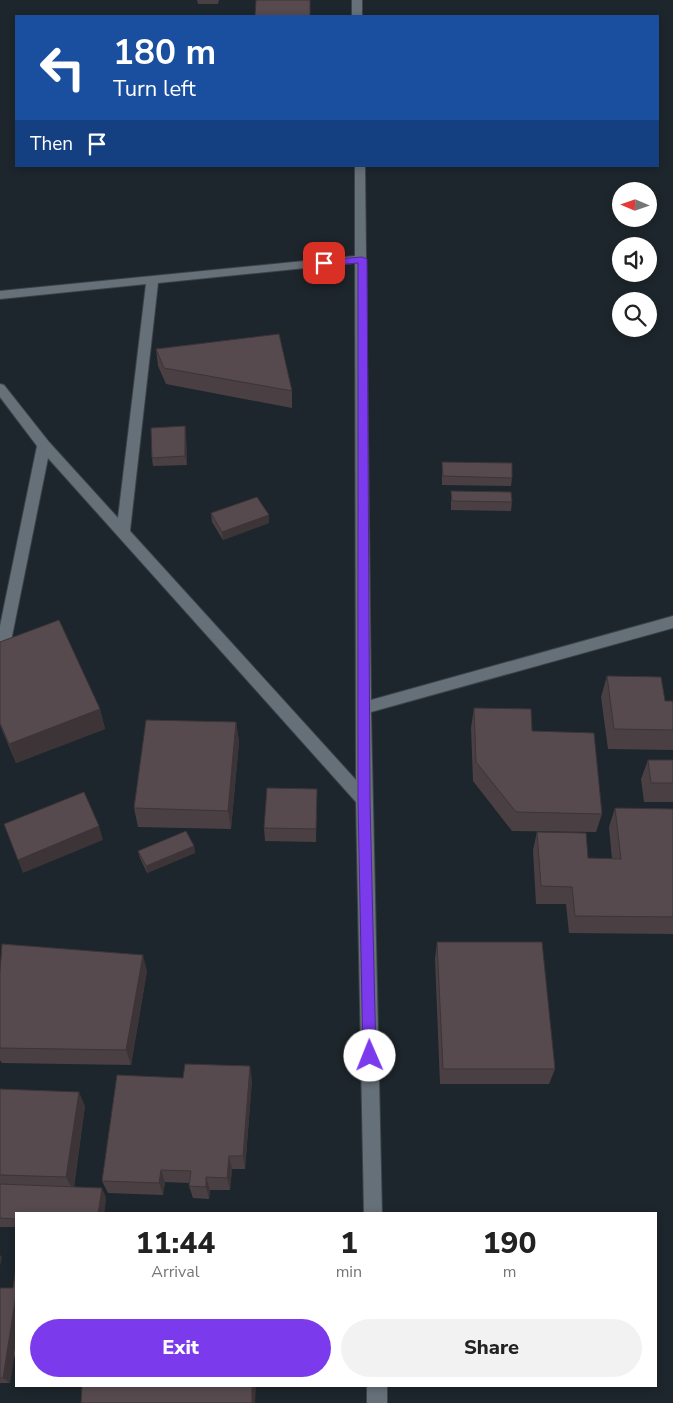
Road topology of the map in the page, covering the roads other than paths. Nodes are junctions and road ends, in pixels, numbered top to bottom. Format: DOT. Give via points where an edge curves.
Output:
graph roads {
  1 [pos="357,0"];
  2 [pos="357,15"];
  3 [pos="360,167"];
  4 [pos="362,259"];
  5 [pos="152,280"];
  6 [pos="0,295"];
  7 [pos="0,388"];
  8 [pos="44,445"];
  9 [pos="123,532"];
  10 [pos="673,622"];
  11 [pos="0,661"];
  12 [pos="364,708"];
  13 [pos="364,800"];
  14 [pos="373,1212"];
  15 [pos="377,1387"];
  16 [pos="377,1403"];
  1 -- 2 [label="street"];
  3 -- 4 [label="street"];
  4 -- 5 [label="street"];
  4 -- 12 [label="street"];
  5 -- 6 [label="street"];
  5 -- 9 [label="street"];
  7 -- 8 [label="street"];
  8 -- 9 [label="street"];
  8 -- 11 [label="street"];
  9 -- 13 [label="street"];
  10 -- 12 [label="street"];
  12 -- 13 [label="street"];
  13 -- 14 [label="street"];
  15 -- 16 [label="street"];
}
